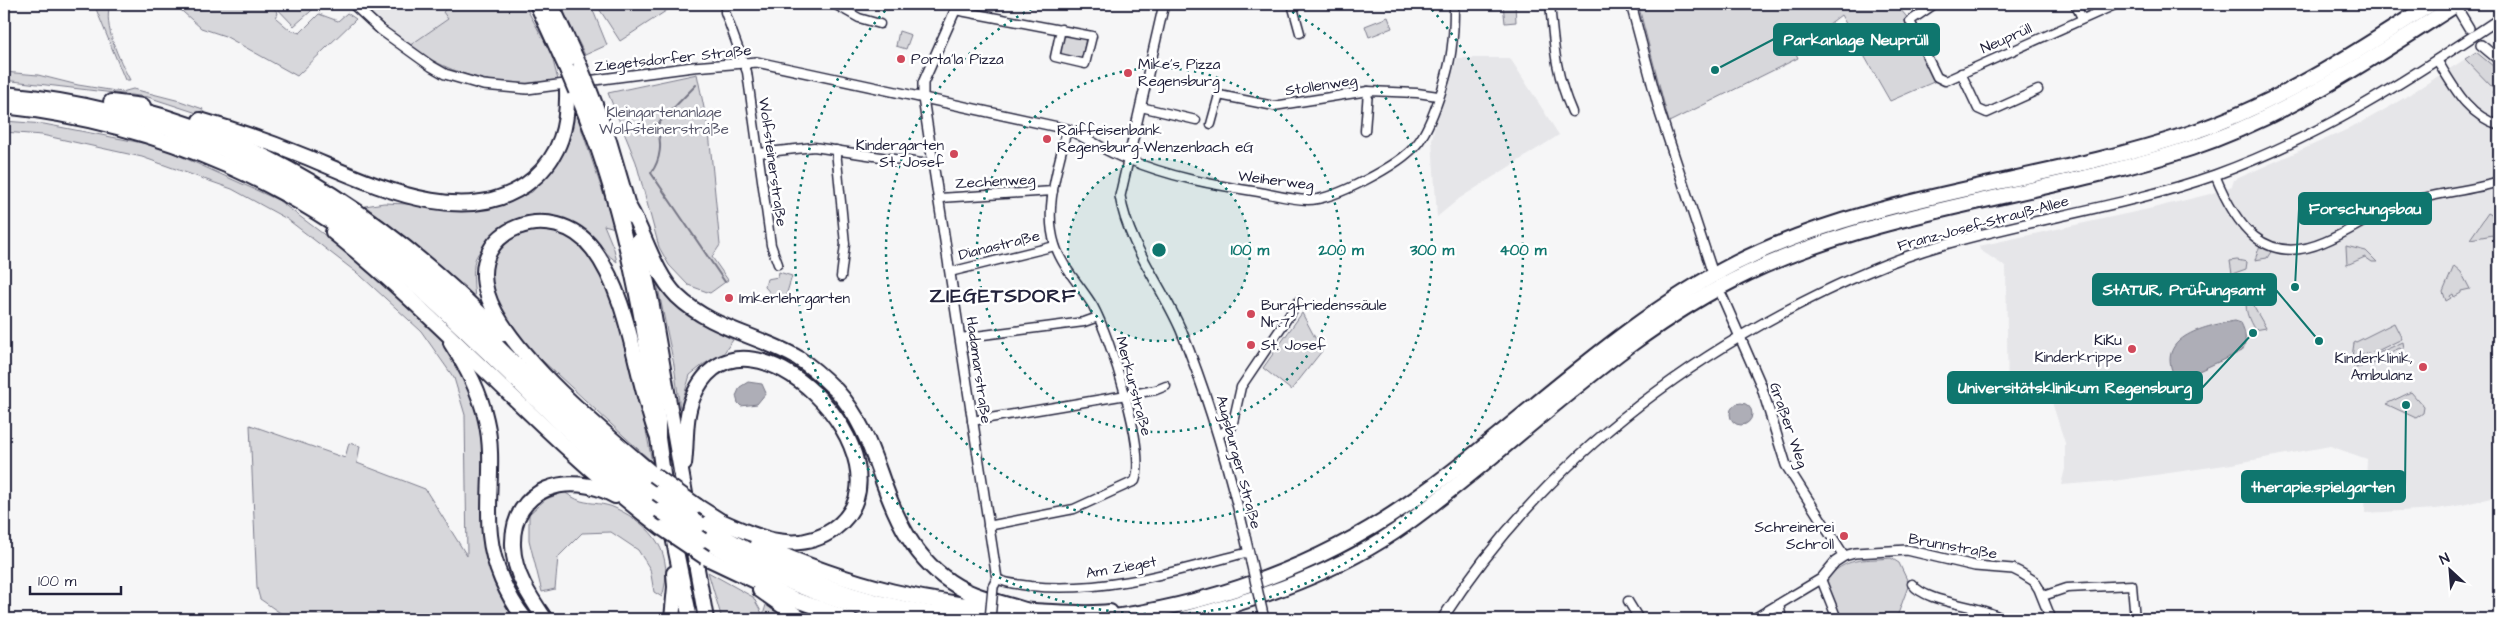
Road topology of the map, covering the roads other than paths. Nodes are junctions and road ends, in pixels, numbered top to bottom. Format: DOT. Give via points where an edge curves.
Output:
graph roads {
  1 [pos="352,4"];
  2 [pos="537,4"];
  3 [pos="551,4"];
  4 [pos="725,4"];
  5 [pos="834,4"];
  6 [pos="1164,4"];
  7 [pos="1292,4"];
  8 [pos="1454,4"];
  9 [pos="1550,4"];
  10 [pos="1631,4"];
  11 [pos="1934,4"];
  12 [pos="2075,4"];
  13 [pos="2117,4"];
  14 [pos="2431,4"];
  15 [pos="956,7"];
  16 [pos="2458,8"];
  17 [pos="2082,18"];
  18 [pos="2499,19"];
  19 [pos="880,24"];
  20 [pos="2469,28"];
  21 [pos="1061,29"];
  22 [pos="1300,33"];
  23 [pos="2482,45"];
  24 [pos="2437,60"];
  25 [pos="2499,60"];
  26 [pos="744,63"];
  27 [pos="573,67"];
  28 [pos="1961,73"];
  29 [pos="577,90"];
  30 [pos="2038,90"];
  31 [pos="1368,91"];
  32 [pos="10,94"];
  33 [pos="1438,96"];
  34 [pos="923,98"];
  35 [pos="111,102"];
  36 [pos="4,106"];
  37 [pos="1141,107"];
  38 [pos="1572,112"];
  39 [pos="1196,120"];
  40 [pos="1211,124"];
  41 [pos="2499,125"];
  42 [pos="1067,129"];
  43 [pos="1364,131"];
  44 [pos="836,150"];
  45 [pos="759,153"];
  46 [pos="1127,159"];
  47 [pos="933,162"];
  48 [pos="2215,175"];
  49 [pos="2499,182"];
  50 [pos="1053,192"];
  51 [pos="295,198"];
  52 [pos="939,198"];
  53 [pos="629,207"];
  54 [pos="1055,246"];
  55 [pos="778,264"];
  56 [pos="1711,268"];
  57 [pos="950,272"];
  58 [pos="841,277"];
  59 [pos="1722,296"];
  60 [pos="1300,300"];
  61 [pos="1098,317"];
  62 [pos="439,324"];
  63 [pos="1740,336"];
  64 [pos="960,338"];
  65 [pos="535,365"];
  66 [pos="1166,386"];
  67 [pos="1125,394"];
  68 [pos="972,421"];
  69 [pos="1220,434"];
  70 [pos="658,438"];
  71 [pos="683,477"];
  72 [pos="638,510"];
  73 [pos="723,522"];
  74 [pos="988,526"];
  75 [pos="674,548"];
  76 [pos="1249,552"];
  77 [pos="1844,556"];
  78 [pos="747,578"];
  79 [pos="1821,579"];
  80 [pos="995,583"];
  81 [pos="1912,584"];
  82 [pos="2043,596"];
  83 [pos="1628,600"];
  84 [pos="1779,604"];
  85 [pos="1025,610"];
  86 [pos="1148,612"];
  87 [pos="525,619"];
  88 [pos="545,619"];
  89 [pos="672,619"];
  90 [pos="690,619"];
  91 [pos="706,619"];
  92 [pos="801,619"];
  93 [pos="850,619"];
  94 [pos="902,619"];
  95 [pos="981,619"];
  96 [pos="990,619"];
  97 [pos="1099,619"];
  98 [pos="1182,619"];
  99 [pos="1264,619"];
  100 [pos="1442,619"];
  101 [pos="1639,619"];
  102 [pos="1754,619"];
  103 [pos="1782,619"];
  104 [pos="1837,619"];
  105 [pos="2003,619"];
  106 [pos="2051,619"];
  107 [pos="2135,619"];
  1 -- 26 [label="street, Ziegetsdorfer Straße" via="381,30 432,66 462,79 498,88 537,88"];
  2 -- 27 [label="highway"];
  3 -- 27 [label="highway"];
  4 -- 26 [label="street, Wolfsteinerstraße"];
  5 -- 19 [label="street" via="859,18"];
  6 -- 37 [label="street, Augsburger Straße"];
  7 -- 22 [label="street"];
  8 -- 33 [label="street, Weiherweg" via="1452,47"];
  9 -- 38 [label="street" via="1556,64 1563,93"];
  10 -- 56 [label="street" via="1660,114"];
  11 -- 28 [label="street, Neuprüll" via="1910,21 1937,77 1945,80"];
  12 -- 17 [label="street"];
  13 -- 17 [label="street, Neuprüll"];
  14 -- 86 [label="highway" via="2310,79 2205,128 2098,160 1874,211 1813,231 1737,263 1679,296 1629,330 1404,506 1356,535 1269,577 1222,594"];
  15 -- 21 [label="street"];
  15 -- 34 [label="street, Hadamarstraße" via="923,83"];
  16 -- 20 [label="street"];
  16 -- 98 [label="highway" via="2317,90 2212,140 2100,174 1932,210 1868,228 1804,249 1745,274 1638,340 1404,525 1305,580"];
  17 -- 28 [label="street, Neuprüll"];
  18 -- 24 [label="street, Franz-Josef-Strauß-Allee"];
  21 -- 21 [label="street" via="1092,36 1085,64 1054,57"];
  23 -- 25 [label="street"];
  24 -- 41 [label="street" via="2467,105"];
  24 -- 48 [label="street, Franz-Josef-Strauß-Allee" via="2382,96 2332,123"];
  26 -- 34 [label="street, Ziegetsdorfer Straße" via="771,63"];
  26 -- 45 [label="street, Wolfsteinerstraße"];
  27 -- 29 [label="highway"];
  27 -- 29 [label="highway, bridge"];
  28 -- 30 [label="street" via="1978,109 1987,113"];
  29 -- 35 [label="highway" via="558,148 528,184 503,196 454,202 418,198 377,187 227,128 162,110"];
  29 -- 53 [label="highway" via="609,141"];
  29 -- 70 [label="highway" via="595,138 631,263 652,376"];
  31 -- 33 [label="street, Stollenweg"];
  31 -- 40 [label="street, Stollenweg" via="1274,106 1219,95"];
  31 -- 43 [label="street, Stollenweg"];
  32 -- 35 [label="highway" via="56,93"];
  32 -- 95 [label="highway, bridge" via="98,108 162,126 260,166 320,199 414,268 570,418 657,493 700,524 814,581 899,607"];
  33 -- 46 [label="street, Weiherweg" via="1423,136 1408,153 1361,182 1320,199 1307,200 1201,183"];
  34 -- 42 [label="street, Ziegetsdorfer Straße"];
  34 -- 47 [label="street, Hadamarstraße"];
  35 -- 65 [label="highway" via="200,128 251,149 317,184 413,252"];
  36 -- 51 [label="highway" via="74,116 159,138 242,171"];
  37 -- 39 [label="street"];
  37 -- 46 [label="street, Augsburger Straße"];
  42 -- 46 [label="street, Ziegetsdorfer Straße"];
  42 -- 50 [label="street, Merkurstraße"];
  44 -- 45 [label="street" via="814,147"];
  44 -- 47 [label="street"];
  44 -- 58 [label="street" via="845,244"];
  45 -- 55 [label="street, Wolfsteinerstraße" via="771,245"];
  46 -- 69 [label="street, Augsburger Straße" via="1120,196 1122,210 1180,327"];
  47 -- 52 [label="street, Hadamarstraße"];
  48 -- 49 [label="street" via="2229,208 2247,232 2268,244 2289,249 2326,242 2398,205"];
  48 -- 63 [label="street, Franz-Josef-Strauß-Allee" via="1917,253 1812,297"];
  50 -- 52 [label="street, Zechenweg"];
  50 -- 54 [label="street, Merkurstraße" via="1051,226"];
  51 -- 62 [label="highway"];
  51 -- 94 [label="highway, bridge" via="349,233 408,279 588,451 659,510 702,540 798,586 867,611"];
  52 -- 57 [label="street, Hadamarstraße"];
  53 -- 71 [label="highway" via="652,306"];
  53 -- 85 [label="highway" via="661,275 681,299 714,321 798,358 824,378 848,404 870,443 897,519 915,548 932,566 957,586"];
  54 -- 57 [label="street, Dianastraße"];
  54 -- 61 [label="street, Merkurstraße"];
  57 -- 64 [label="street, Hadamarstraße"];
  59 -- 63 [label="street, Graßer Weg"];
  60 -- 69 [label="street" via="1244,383 1232,427"];
  61 -- 64 [label="street" via="1084,322"];
  61 -- 67 [label="street, Merkurstraße"];
  62 -- 72 [label="highway" via="558,439"];
  62 -- 87 [label="highway" via="466,366 486,420 490,449 490,535 507,592"];
  63 -- 77 [label="street, Graßer Weg" via="1761,385 1786,465"];
  63 -- 100 [label="street, Franz-Josef-Strauß-Allee" via="1651,395 1555,477 1494,545"];
  64 -- 68 [label="street, Hadamarstraße"];
  65 -- 70 [label="highway" via="512,339 492,308 483,274 492,249 509,232 532,222 564,226 592,248 604,267 625,320 650,419"];
  65 -- 73 [label="highway, bridge" via="654,475"];
  66 -- 67 [label="street"];
  67 -- 68 [label="street"];
  67 -- 74 [label="street, Merkurstraße" via="1139,465 1135,481 1074,509"];
  68 -- 74 [label="street, Hadamarstraße"];
  69 -- 76 [label="street, Augsburger Straße"];
  70 -- 75 [label="highway"];
  71 -- 73 [label="highway" via="692,398 705,377 720,366 741,359 766,362 790,373 820,398 846,435 858,474 855,500 843,522 809,541 788,543 760,538"];
  71 -- 91 [label="highway"];
  72 -- 78 [label="highway, bridge" via="705,556"];
  72 -- 88 [label="highway" via="595,487 564,483 539,492 524,505 513,535 516,564 522,582"];
  73 -- 85 [label="highway" via="754,542 842,579 906,596 967,606"];
  74 -- 80 [label="street, Hadamarstraße"];
  75 -- 89 [label="highway"];
  75 -- 90 [label="highway" via="679,557"];
  76 -- 80 [label="street, Am Zieget" via="1156,575 1085,588"];
  76 -- 99 [label="street, Augsburger Straße, bridge"];
  77 -- 79 [label="street"];
  77 -- 82 [label="street, Brunnstraße" via="1906,550 1975,566 2013,570 2034,581"];
  78 -- 92 [label="highway"];
  78 -- 93 [label="highway"];
  79 -- 84 [label="street"];
  79 -- 104 [label="street"];
  80 -- 96 [label="street, Hadamarstraße, bridge"];
  81 -- 105 [label="street" via="1920,591 1951,603 1986,611"];
  82 -- 106 [label="street, Brunnstraße"];
  82 -- 107 [label="street" via="2067,588 2132,585"];
  83 -- 101 [label="street"];
  84 -- 102 [label="street"];
  84 -- 103 [label="street"];
  85 -- 86 [label="highway"];
  86 -- 97 [label="highway"];
}
